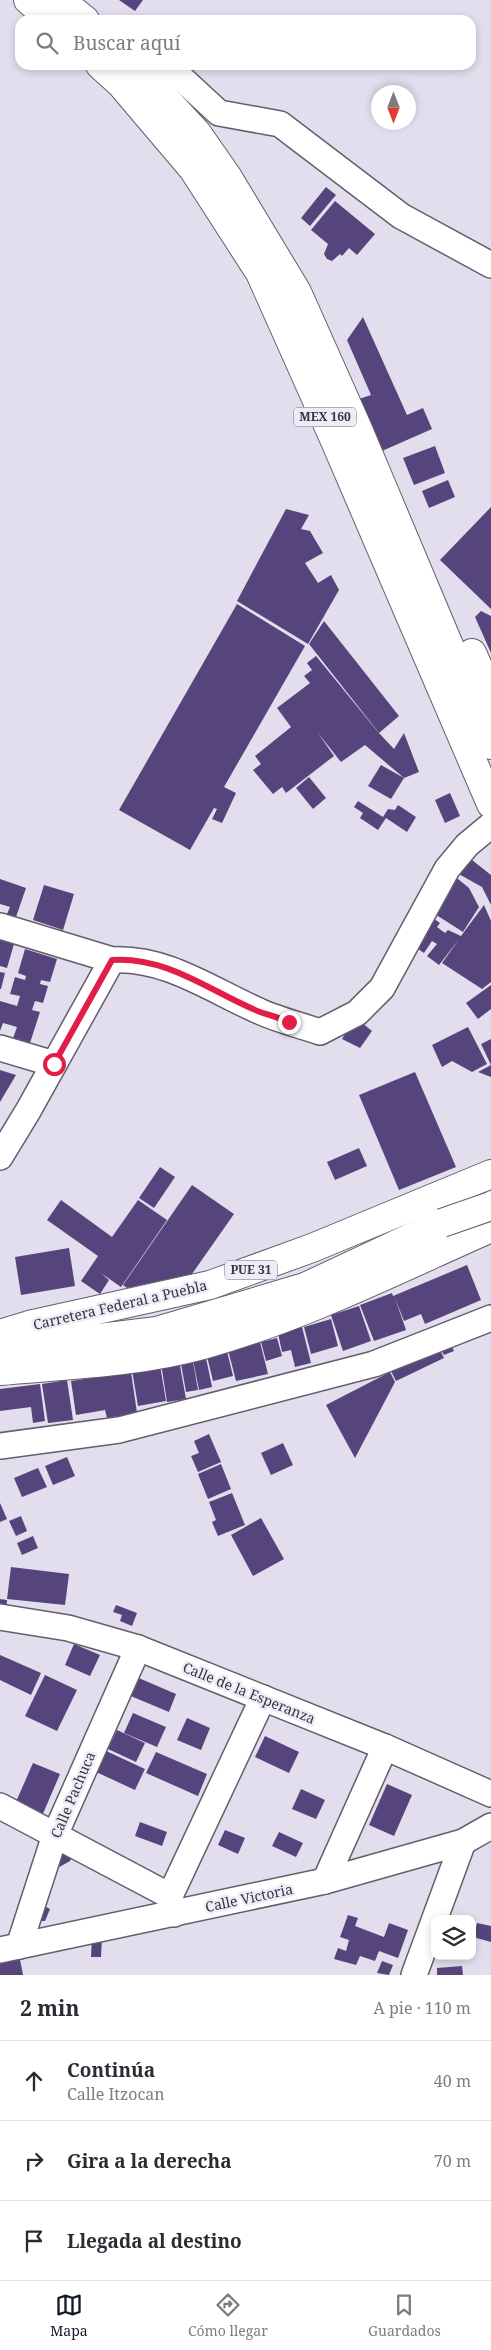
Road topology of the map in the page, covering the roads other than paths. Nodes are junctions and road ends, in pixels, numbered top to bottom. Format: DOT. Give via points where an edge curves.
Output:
graph roads {
  1 [pos="28,0"];
  2 [pos="60,0"];
  3 [pos="45,15"];
  4 [pos="79,15"];
  5 [pos="106,70"];
  6 [pos="139,70"];
  7 [pos="172,70"];
  8 [pos="491,265"];
  9 [pos="347,435"];
  10 [pos="487,695"];
  11 [pos="491,745"];
  12 [pos="491,804"];
  13 [pos="491,825"];
  14 [pos="0,926"];
  15 [pos="112,960"];
  16 [pos="0,1048"];
  17 [pos="54,1064"];
  18 [pos="0,1157"];
  19 [pos="484,1177"];
  20 [pos="491,1206"];
  21 [pos="491,1222"];
  22 [pos="491,1228"];
  23 [pos="491,1318"];
  24 [pos="0,1334"];
  25 [pos="0,1344"];
  26 [pos="0,1371"];
  27 [pos="0,1446"];
  28 [pos="3,1624"];
  29 [pos="138,1648"];
  30 [pos="263,1698"];
  31 [pos="385,1747"];
  32 [pos="491,1794"];
  33 [pos="0,1806"];
  34 [pos="491,1826"];
  35 [pos="55,1835"];
  36 [pos="463,1842"];
  37 [pos="325,1881"];
  38 [pos="172,1905"];
  39 [pos="10,1948"];
  40 [pos="414,1975"];
  1 -- 3 [label="main road"];
  2 -- 4 [label="main road"];
  5 -- 9 [label="main road, MEX 160" via="193,168 260,273"];
  6 -- 9 [label="main road, MEX 160" via="196,133 227,176 297,292"];
  7 -- 8 [label="street" via="219,113 280,124 401,216"];
  9 -- 10 [label="main road, MEX 160"];
  9 -- 12 [label="main road, MEX 160"];
  10 -- 11 [label="main road, MEX 160"];
  13 -- 15 [label="street" via="466,846 447,869 382,988 357,1013 320,1032 259,1011 186,974 130,959"];
  14 -- 15 [label="street"];
  15 -- 17 [label="street"];
  16 -- 17 [label="street"];
  17 -- 18 [label="street"];
  19 -- 21 [label="main road" via="473,1194 479,1216"];
  19 -- 24 [label="main road, Carretera Federal a Puebla / PUE 31" via="312,1248 210,1285"];
  20 -- 25 [label="main road, bridge" via="442,1223 305,1287 157,1331 91,1339"];
  22 -- 26 [label="main road" via="294,1315 202,1345 117,1361"];
  23 -- 27 [label="street" via="374,1364 119,1430"];
  28 -- 29 [label="street, Calle de la Esperanza" via="68,1628"];
  29 -- 30 [label="street, Calle de la Esperanza"];
  29 -- 35 [label="street, Calle Pachuca"];
  30 -- 31 [label="street, Calle de la Esperanza"];
  30 -- 38 [label="street"];
  31 -- 32 [label="street, Calle de la Esperanza"];
  31 -- 37 [label="street"];
  33 -- 35 [label="street"];
  34 -- 36 [label="street, Calle Victoria"];
  35 -- 38 [label="street"];
  35 -- 39 [label="street, Calle Pachuca"];
  36 -- 37 [label="street, Calle Victoria"];
  36 -- 40 [label="street"];
  37 -- 38 [label="street, Calle Victoria"];
  38 -- 39 [label="street, Calle Victoria"];
}
